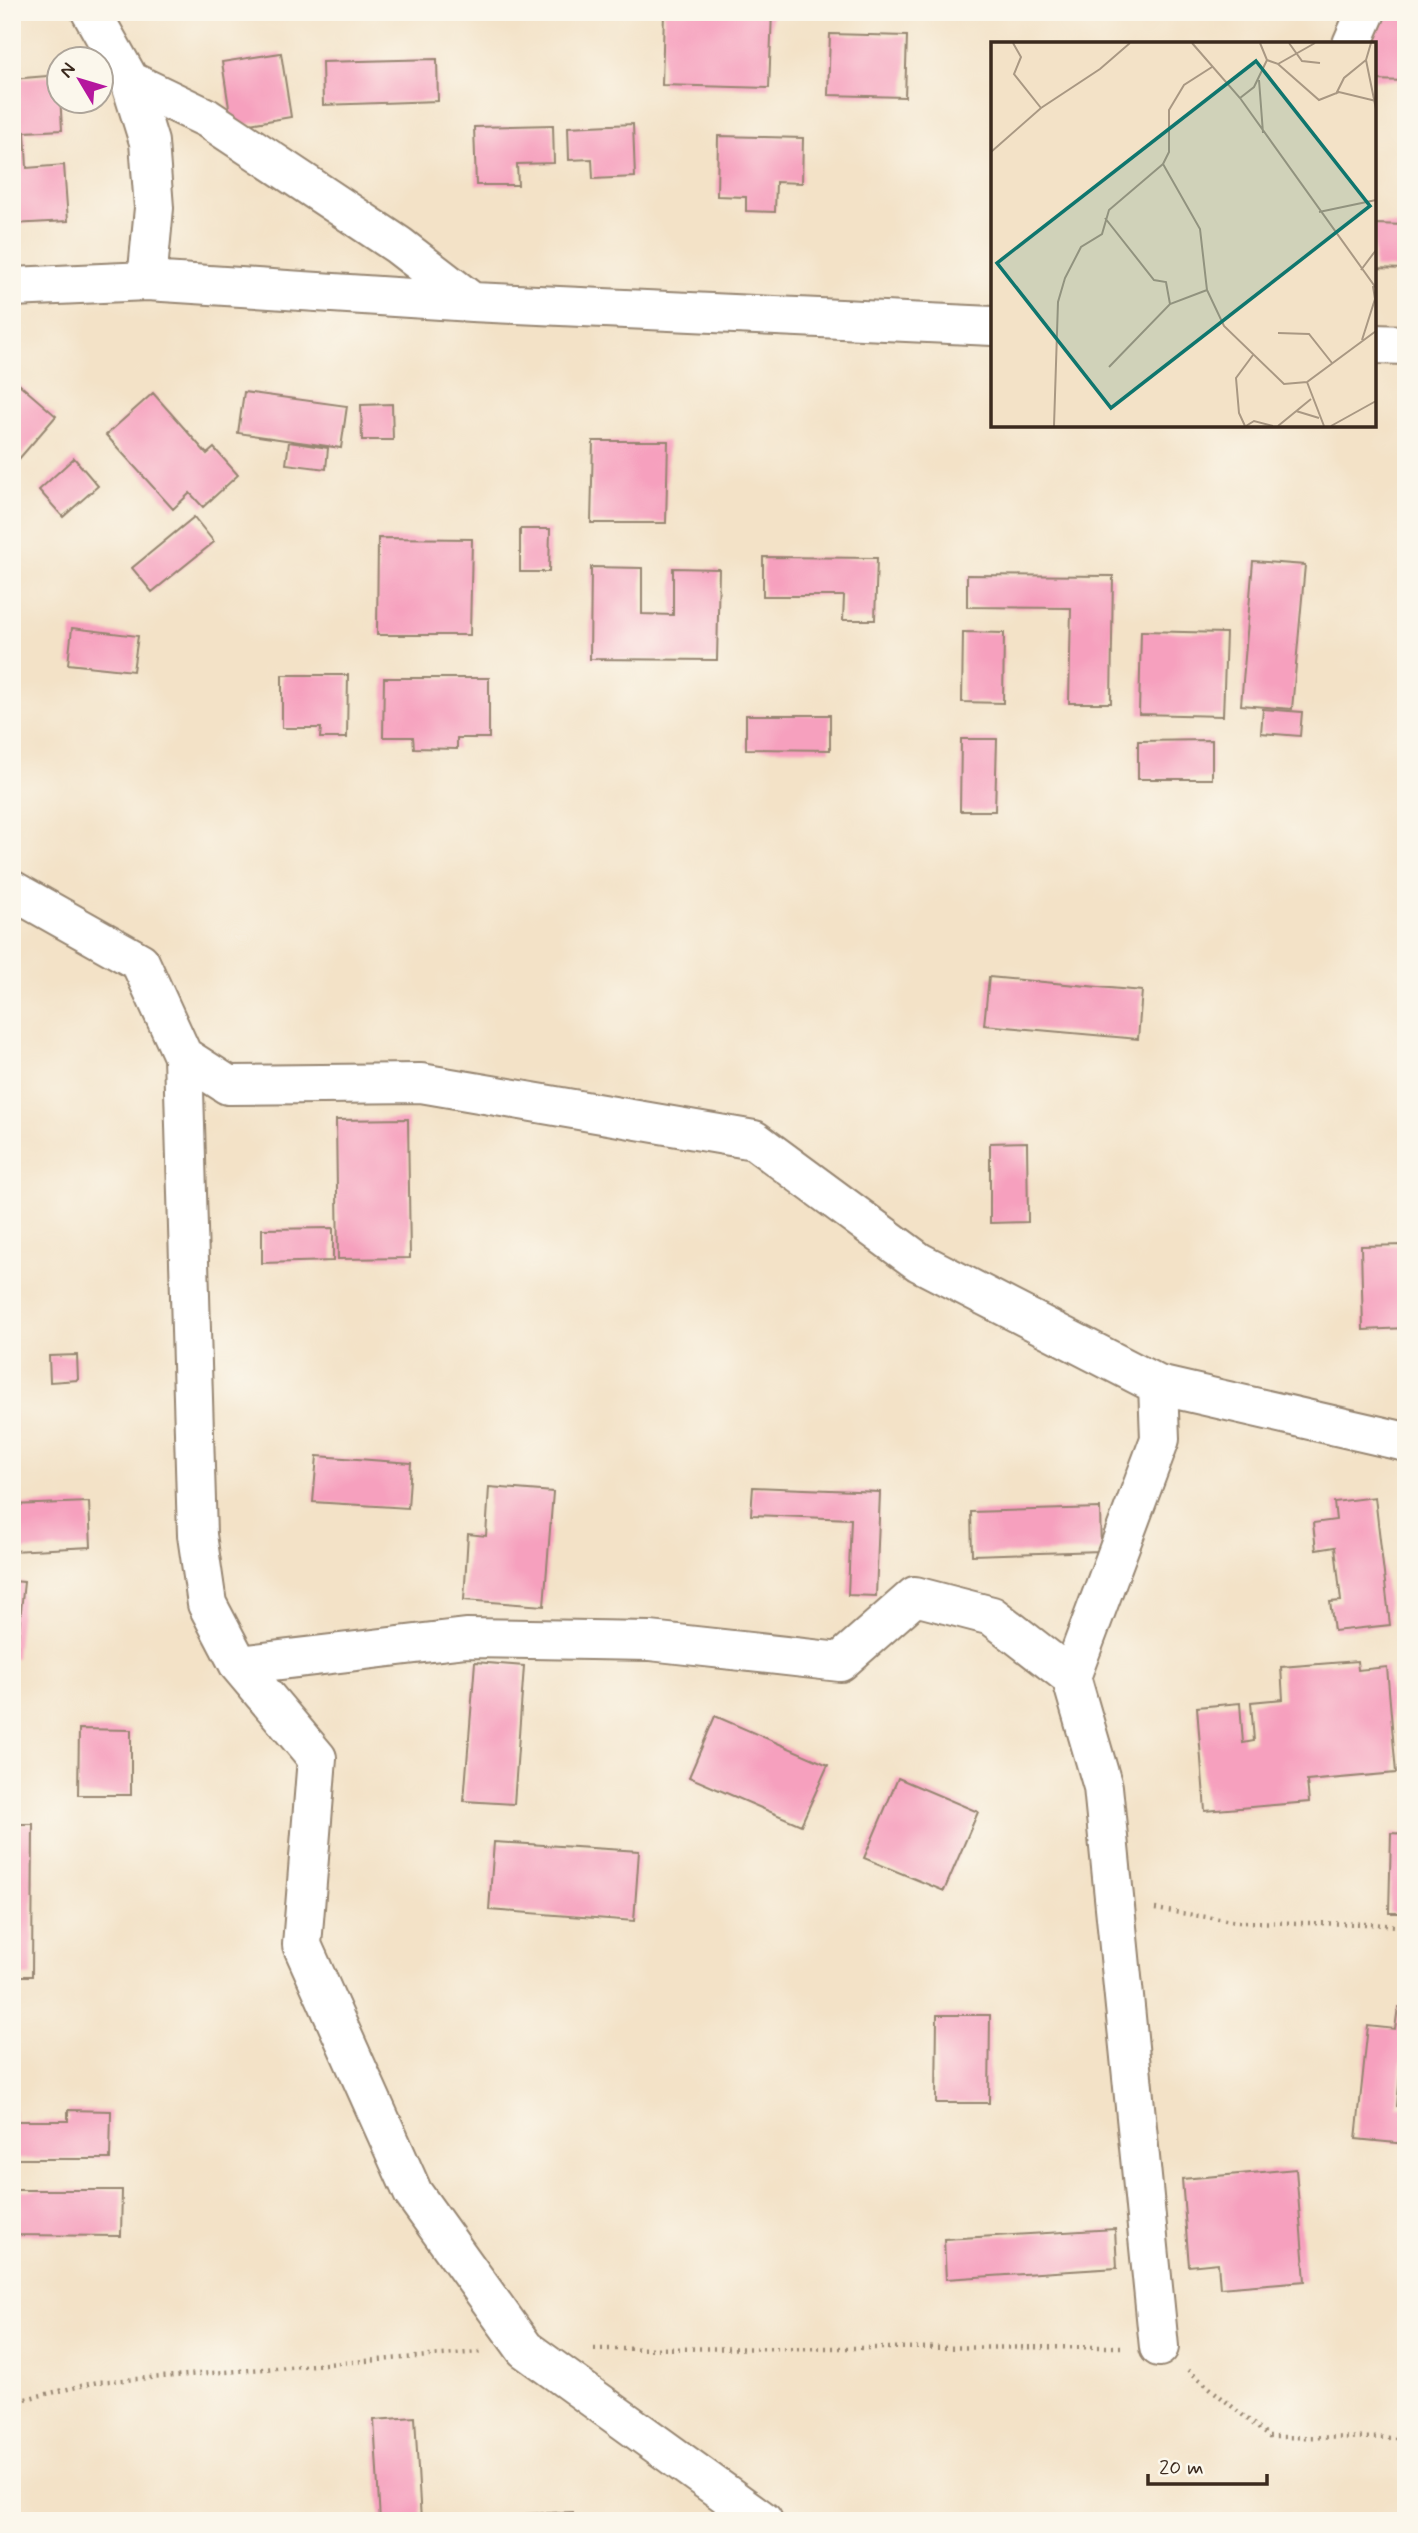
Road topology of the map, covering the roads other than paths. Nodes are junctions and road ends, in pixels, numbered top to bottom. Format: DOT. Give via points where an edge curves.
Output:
graph roads {
  1 [pos="91,12"];
  2 [pos="1366,12"];
  3 [pos="1353,42"];
  4 [pos="130,81"];
  5 [pos="147,281"];
  6 [pos="12,287"];
  7 [pos="472,302"];
  8 [pos="991,326"];
  9 [pos="1376,344"];
  10 [pos="1406,345"];
  11 [pos="12,890"];
  12 [pos="183,1056"];
  13 [pos="1158,1385"];
  14 [pos="1406,1442"];
  15 [pos="239,1665"];
  16 [pos="1071,1677"];
  17 [pos="1159,2347"];
  18 [pos="763,2521"];
  1 -- 4 [label="street"];
  2 -- 3 [label="street"];
  4 -- 5 [label="street" via="149,142 154,208"];
  4 -- 7 [label="street" via="208,118 398,245"];
  5 -- 6 [label="street"];
  5 -- 7 [label="street"];
  7 -- 8 [label="street"];
  9 -- 10 [label="street"];
  11 -- 12 [label="street" via="140,962"];
  12 -- 13 [label="street" via="228,1085 421,1083 754,1140 919,1262"];
  12 -- 15 [label="street" via="197,1535 207,1604"];
  13 -- 14 [label="street"];
  13 -- 16 [label="street" via="1160,1438"];
  15 -- 16 [label="street" via="466,1638 650,1641 840,1662 915,1596 992,1616"];
  15 -- 18 [label="street" via="317,1758 302,1945 413,2193 525,2349"];
  16 -- 17 [label="street" via="1103,1787"];
}
